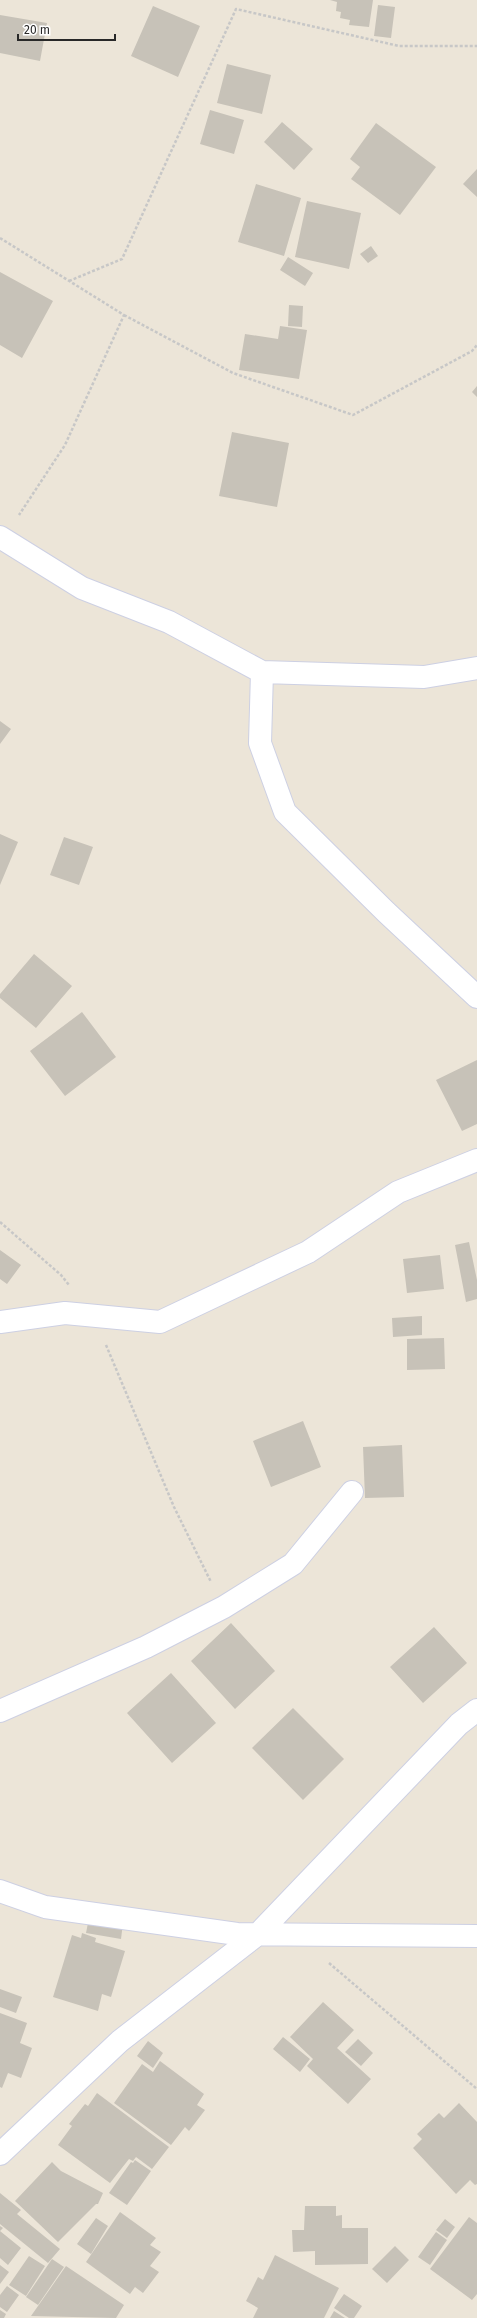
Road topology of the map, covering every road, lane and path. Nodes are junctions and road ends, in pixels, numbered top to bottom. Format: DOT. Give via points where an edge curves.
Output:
graph roads {
  1 [pos="477,46"];
  2 [pos="0,238"];
  3 [pos="69,281"];
  4 [pos="124,315"];
  5 [pos="477,345"];
  6 [pos="2,538"];
  7 [pos="477,668"];
  8 [pos="262,672"];
  9 [pos="477,997"];
  10 [pos="477,1160"];
  11 [pos="0,1222"];
  12 [pos="94,1316"];
  13 [pos="0,1322"];
  14 [pos="352,1492"];
  15 [pos="224,1607"];
  16 [pos="477,1710"];
  17 [pos="0,1711"];
  18 [pos="0,1891"];
  19 [pos="258,1934"];
  20 [pos="295,1934"];
  21 [pos="477,1936"];
  22 [pos="477,2089"];
  23 [pos="0,2154"];
  1 -- 3 [label="path" via="399,46 236,9 122,260"];
  2 -- 3 [label="path"];
  3 -- 4 [label="path"];
  4 -- 5 [label="path" via="233,373 353,415 472,351"];
  4 -- 6 [label="path" via="65,445"];
  6 -- 8 [label="street" via="82,588 169,622"];
  7 -- 8 [label="street" via="424,677"];
  8 -- 9 [label="street" via="260,743 285,812"];
  10 -- 12 [label="street" via="398,1192 308,1252 160,1322"];
  11 -- 12 [label="path" via="60,1275"];
  12 -- 13 [label="street" via="65,1313"];
  12 -- 15 [label="path" via="174,1507"];
  14 -- 15 [label="street" via="293,1564"];
  15 -- 17 [label="street" via="146,1647"];
  16 -- 19 [label="street" via="460,1724 355,1831"];
  18 -- 19 [label="street" via="45,1907 238,1934"];
  19 -- 20 [label="street"];
  19 -- 23 [label="street" via="120,2041"];
  20 -- 21 [label="street"];
  20 -- 22 [label="path"];
}
